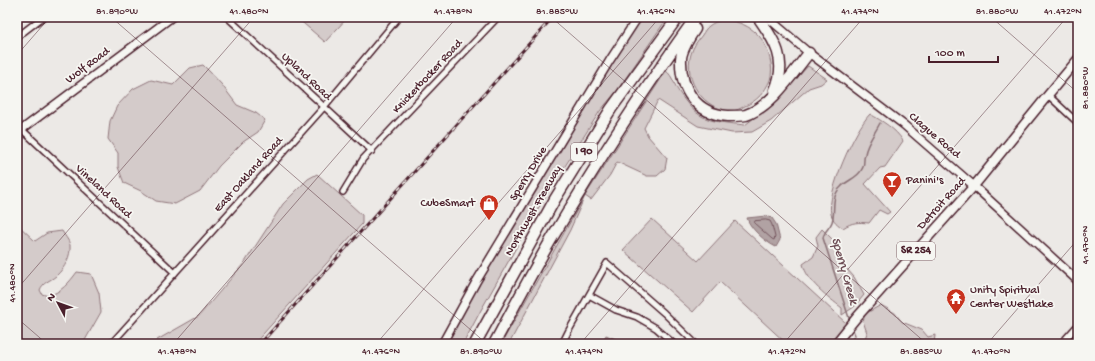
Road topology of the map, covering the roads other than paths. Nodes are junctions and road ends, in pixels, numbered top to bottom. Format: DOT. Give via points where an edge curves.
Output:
graph roads {
  1 [pos="43,17"];
  2 [pos="172,17"];
  3 [pos="227,17"];
  4 [pos="399,17"];
  5 [pos="498,17"];
  6 [pos="638,17"];
  7 [pos="678,17"];
  8 [pos="696,17"];
  9 [pos="702,17"];
  10 [pos="758,17"];
  11 [pos="767,17"];
  12 [pos="17,37"];
  13 [pos="809,53"];
  14 [pos="1078,59"];
  15 [pos="1048,95"];
  16 [pos="772,98"];
  17 [pos="324,107"];
  18 [pos="1078,122"];
  19 [pos="19,129"];
  20 [pos="372,151"];
  21 [pos="974,186"];
  22 [pos="343,192"];
  23 [pos="175,273"];
  24 [pos="1078,281"];
  25 [pos="589,295"];
  26 [pos="1078,325"];
  27 [pos="111,344"];
  28 [pos="442,344"];
  29 [pos="475,344"];
  30 [pos="494,344"];
  31 [pos="564,344"];
  32 [pos="674,344"];
  33 [pos="696,344"];
  34 [pos="835,344"];
  35 [pos="1061,344"];
  1 -- 12 [label="street"];
  2 -- 19 [label="street, Wolf Road"];
  3 -- 17 [label="street, Upland Road"];
  4 -- 17 [label="street, East Oakland Road"];
  5 -- 20 [label="street, Knickerbocker Road"];
  6 -- 28 [label="street, Sperry Drive" via="476,282"];
  7 -- 29 [label="highway, Northwest Freeway / I 90" via="611,109 555,199"];
  8 -- 30 [label="highway, I 90" via="656,72 613,139 550,241"];
  9 -- 16 [label="highway" via="690,36 681,58 685,87 692,99 704,109 719,115 735,116 746,115"];
  10 -- 16 [label="highway" via="771,36 781,60 778,84"];
  11 -- 13 [label="street, Clague Road"];
  13 -- 16 [label="highway"];
  13 -- 21 [label="street, Clague Road" via="904,125"];
  14 -- 15 [label="main road, Detroit Road / SR 254"];
  15 -- 18 [label="street"];
  15 -- 21 [label="main road, Detroit Road / SR 254"];
  17 -- 20 [label="street, Upland Road"];
  17 -- 23 [label="street, East Oakland Road"];
  19 -- 23 [label="street, Vineland Road"];
  20 -- 22 [label="street, Knickerbocker Road" via="363,159"];
  21 -- 24 [label="street, Clague Road"];
  21 -- 34 [label="main road, Detroit Road / SR 254"];
  23 -- 27 [label="street, East Oakland Road"];
  25 -- 31 [label="street"];
  25 -- 32 [label="street" via="616,310 637,317 656,328"];
  25 -- 33 [label="street" via="607,263"];
  26 -- 35 [label="street"];
}
